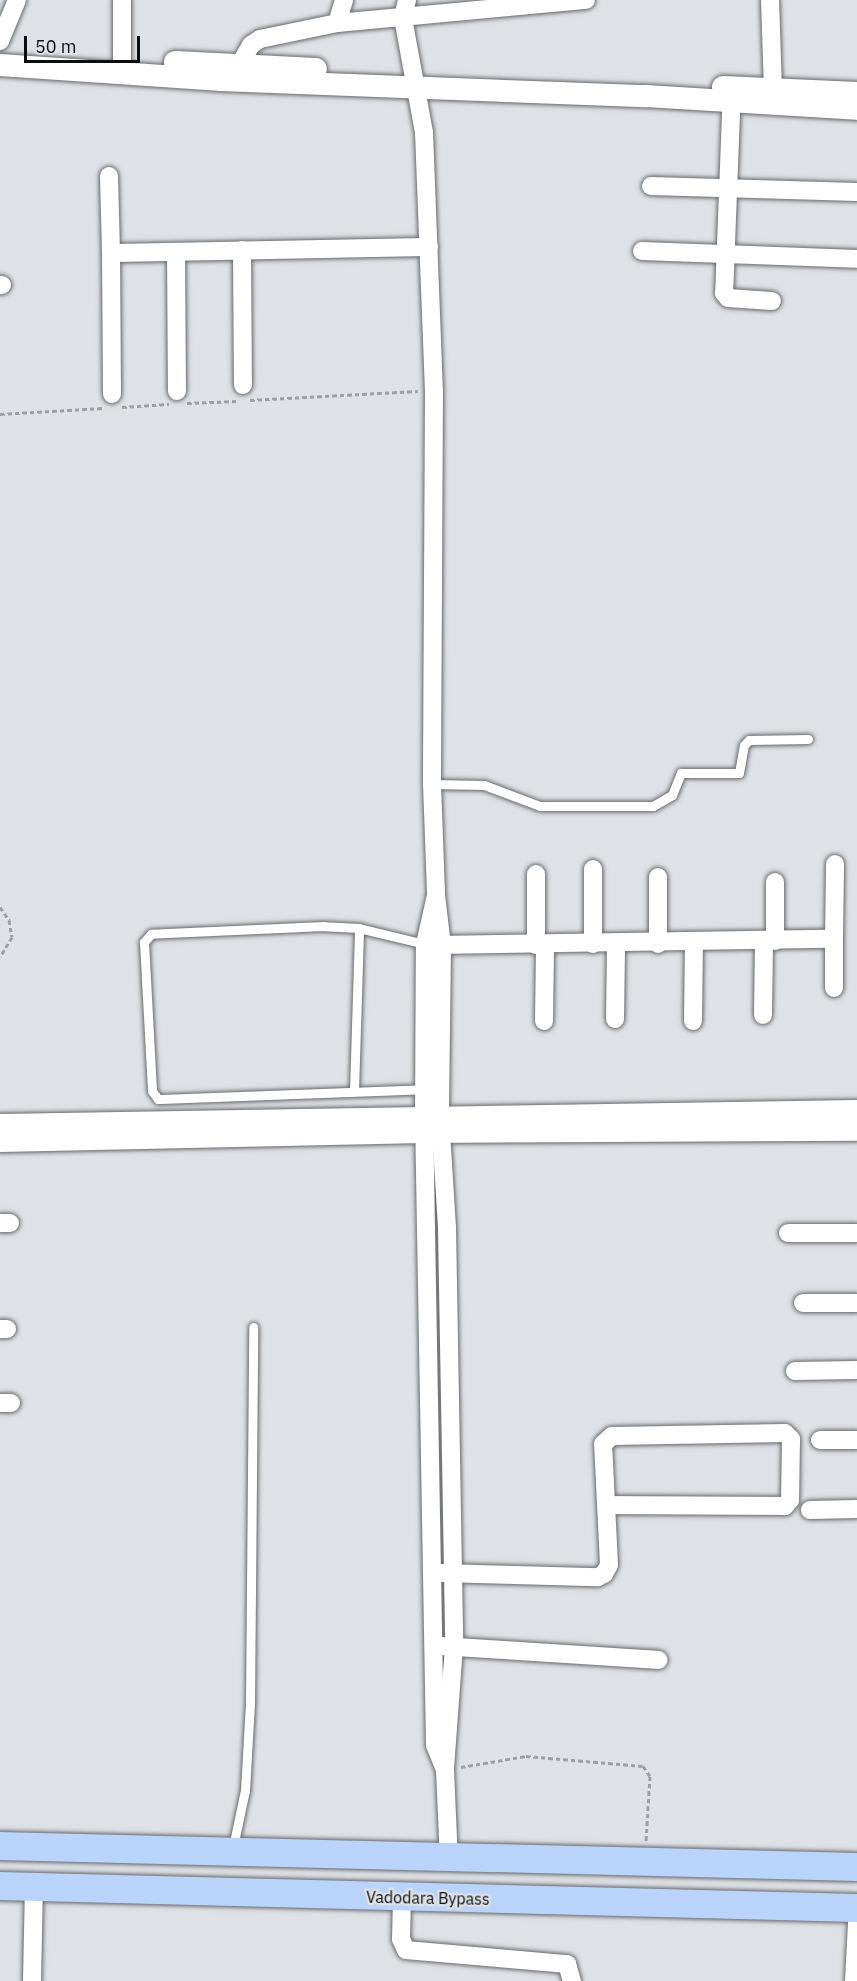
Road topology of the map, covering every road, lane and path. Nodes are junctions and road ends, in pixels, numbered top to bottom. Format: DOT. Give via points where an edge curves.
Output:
graph roads {
  1 [pos="17,0"];
  2 [pos="122,0"];
  3 [pos="344,0"];
  4 [pos="586,0"];
  5 [pos="770,0"];
  6 [pos="475,5"];
  7 [pos="405,9"];
  8 [pos="337,23"];
  9 [pos="0,41"];
  10 [pos="0,50"];
  11 [pos="122,60"];
  12 [pos="240,64"];
  13 [pos="0,65"];
  14 [pos="414,82"];
  15 [pos="773,90"];
  16 [pos="857,93"];
  17 [pos="732,95"];
  18 [pos="857,109"];
  19 [pos="109,176"];
  20 [pos="651,186"];
  21 [pos="727,190"];
  22 [pos="857,192"];
  23 [pos="429,247"];
  24 [pos="242,250"];
  25 [pos="642,251"];
  26 [pos="176,252"];
  27 [pos="111,253"];
  28 [pos="725,254"];
  29 [pos="857,259"];
  30 [pos="772,301"];
  31 [pos="243,385"];
  32 [pos="434,390"];
  33 [pos="177,391"];
  34 [pos="112,403"];
  35 [pos="0,414"];
  36 [pos="808,740"];
  37 [pos="432,784"];
  38 [pos="835,864"];
  39 [pos="593,869"];
  40 [pos="536,874"];
  41 [pos="658,877"];
  42 [pos="775,882"];
  43 [pos="0,907"];
  44 [pos="359,928"];
  45 [pos="834,939"];
  46 [pos="769,941"];
  47 [pos="694,943"];
  48 [pos="592,944"];
  49 [pos="616,944"];
  50 [pos="658,944"];
  51 [pos="433,945"];
  52 [pos="541,945"];
  53 [pos="0,957"];
  54 [pos="834,988"];
  55 [pos="763,1015"];
  56 [pos="615,1019"];
  57 [pos="544,1021"];
  58 [pos="693,1021"];
  59 [pos="432,1088"];
  60 [pos="354,1091"];
  61 [pos="857,1111"];
  62 [pos="432,1124"];
  63 [pos="0,1125"];
  64 [pos="857,1130"];
  65 [pos="0,1141"];
  66 [pos="788,1233"];
  67 [pos="857,1233"];
  68 [pos="803,1303"];
  69 [pos="857,1303"];
  70 [pos="253,1327"];
  71 [pos="857,1370"];
  72 [pos="795,1371"];
  73 [pos="820,1440"];
  74 [pos="857,1440"];
  75 [pos="606,1505"];
  76 [pos="857,1509"];
  77 [pos="810,1510"];
  78 [pos="451,1572"];
  79 [pos="432,1573"];
  80 [pos="433,1646"];
  81 [pos="454,1646"];
  82 [pos="659,1660"];
  83 [pos="445,1770"];
  84 [pos="0,1846"];
  85 [pos="231,1852"];
  86 [pos="449,1860"];
  87 [pos="644,1862"];
  88 [pos="857,1867"];
  89 [pos="34,1885"];
  90 [pos="0,1886"];
  91 [pos="402,1898"];
  92 [pos="857,1908"];
  93 [pos="857,1923"];
  94 [pos="32,1981"];
  95 [pos="572,1981"];
  96 [pos="854,1981"];
  1 -- 9 [label="street"];
  2 -- 11 [label="street"];
  3 -- 8 [label="street"];
  4 -- 6 [label="street"];
  5 -- 15 [label="street"];
  6 -- 7 [label="street"];
  7 -- 8 [label="street"];
  7 -- 14 [label="street"];
  8 -- 12 [label="street" via="260,39 251,45"];
  10 -- 11 [label="street"];
  11 -- 12 [label="street"];
  12 -- 14 [label="street"];
  13 -- 14 [label="street"];
  14 -- 17 [label="street"];
  14 -- 23 [label="street" via="424,132"];
  15 -- 16 [label="street"];
  15 -- 17 [label="street"];
  17 -- 18 [label="street"];
  17 -- 21 [label="street"];
  19 -- 27 [label="street"];
  20 -- 21 [label="street"];
  21 -- 22 [label="street"];
  21 -- 28 [label="street"];
  23 -- 24 [label="street"];
  23 -- 32 [label="street"];
  24 -- 26 [label="street"];
  24 -- 31 [label="street"];
  25 -- 28 [label="street"];
  26 -- 27 [label="street"];
  26 -- 33 [label="street"];
  27 -- 34 [label="street"];
  28 -- 29 [label="street"];
  28 -- 30 [label="street" via="725,296"];
  32 -- 34 [label="path"];
  32 -- 37 [label="street"];
  34 -- 35 [label="path"];
  36 -- 37 [label="lane" via="749,740 744,745 739,773 681,773 672,795 653,806 540,806 484,784"];
  37 -- 51 [label="street" via="436,895"];
  38 -- 45 [label="street"];
  39 -- 48 [label="street"];
  40 -- 52 [label="street"];
  41 -- 50 [label="street"];
  42 -- 46 [label="street"];
  43 -- 53 [label="path" via="9,920 12,937"];
  44 -- 51 [label="lane"];
  44 -- 60 [label="lane"];
  44 -- 60 [label="lane" via="324,926 151,934 144,942 155,1096"];
  45 -- 46 [label="street"];
  45 -- 54 [label="street"];
  46 -- 47 [label="street"];
  46 -- 55 [label="street"];
  47 -- 50 [label="street"];
  47 -- 58 [label="street"];
  48 -- 49 [label="street"];
  48 -- 52 [label="street"];
  49 -- 50 [label="street"];
  49 -- 56 [label="street"];
  51 -- 52 [label="street"];
  51 -- 59 [label="street"];
  52 -- 57 [label="street"];
  59 -- 60 [label="lane"];
  59 -- 62 [label="street"];
  61 -- 62 [label="street"];
  62 -- 63 [label="street"];
  62 -- 64 [label="street"];
  62 -- 65 [label="street"];
  62 -- 78 [label="street" via="447,1228"];
  62 -- 79 [label="street"];
  66 -- 67 [label="street"];
  68 -- 69 [label="street"];
  70 -- 85 [label="lane" via="250,1703 245,1790"];
  71 -- 72 [label="street"];
  73 -- 74 [label="street"];
  75 -- 75 [label="street" via="603,1444 612,1436 786,1433 791,1439 790,1500 785,1506"];
  75 -- 78 [label="street" via="609,1565 598,1577"];
  76 -- 77 [label="street"];
  78 -- 79 [label="street"];
  78 -- 81 [label="street"];
  79 -- 80 [label="street"];
  80 -- 81 [label="street"];
  80 -- 83 [label="street" via="435,1745"];
  81 -- 82 [label="street"];
  81 -- 83 [label="street"];
  83 -- 86 [label="street"];
  83 -- 87 [label="path" via="526,1756 643,1766 650,1776"];
  84 -- 85 [label="highway"];
  85 -- 86 [label="highway"];
  86 -- 87 [label="highway"];
  87 -- 88 [label="highway"];
  89 -- 90 [label="highway, Vadodara Bypass"];
  89 -- 91 [label="highway, Vadodara Bypass"];
  89 -- 94 [label="street"];
  91 -- 92 [label="highway, Vadodara Bypass"];
  91 -- 95 [label="street" via="400,1939 406,1950 567,1964"];
  93 -- 96 [label="street"];
}
